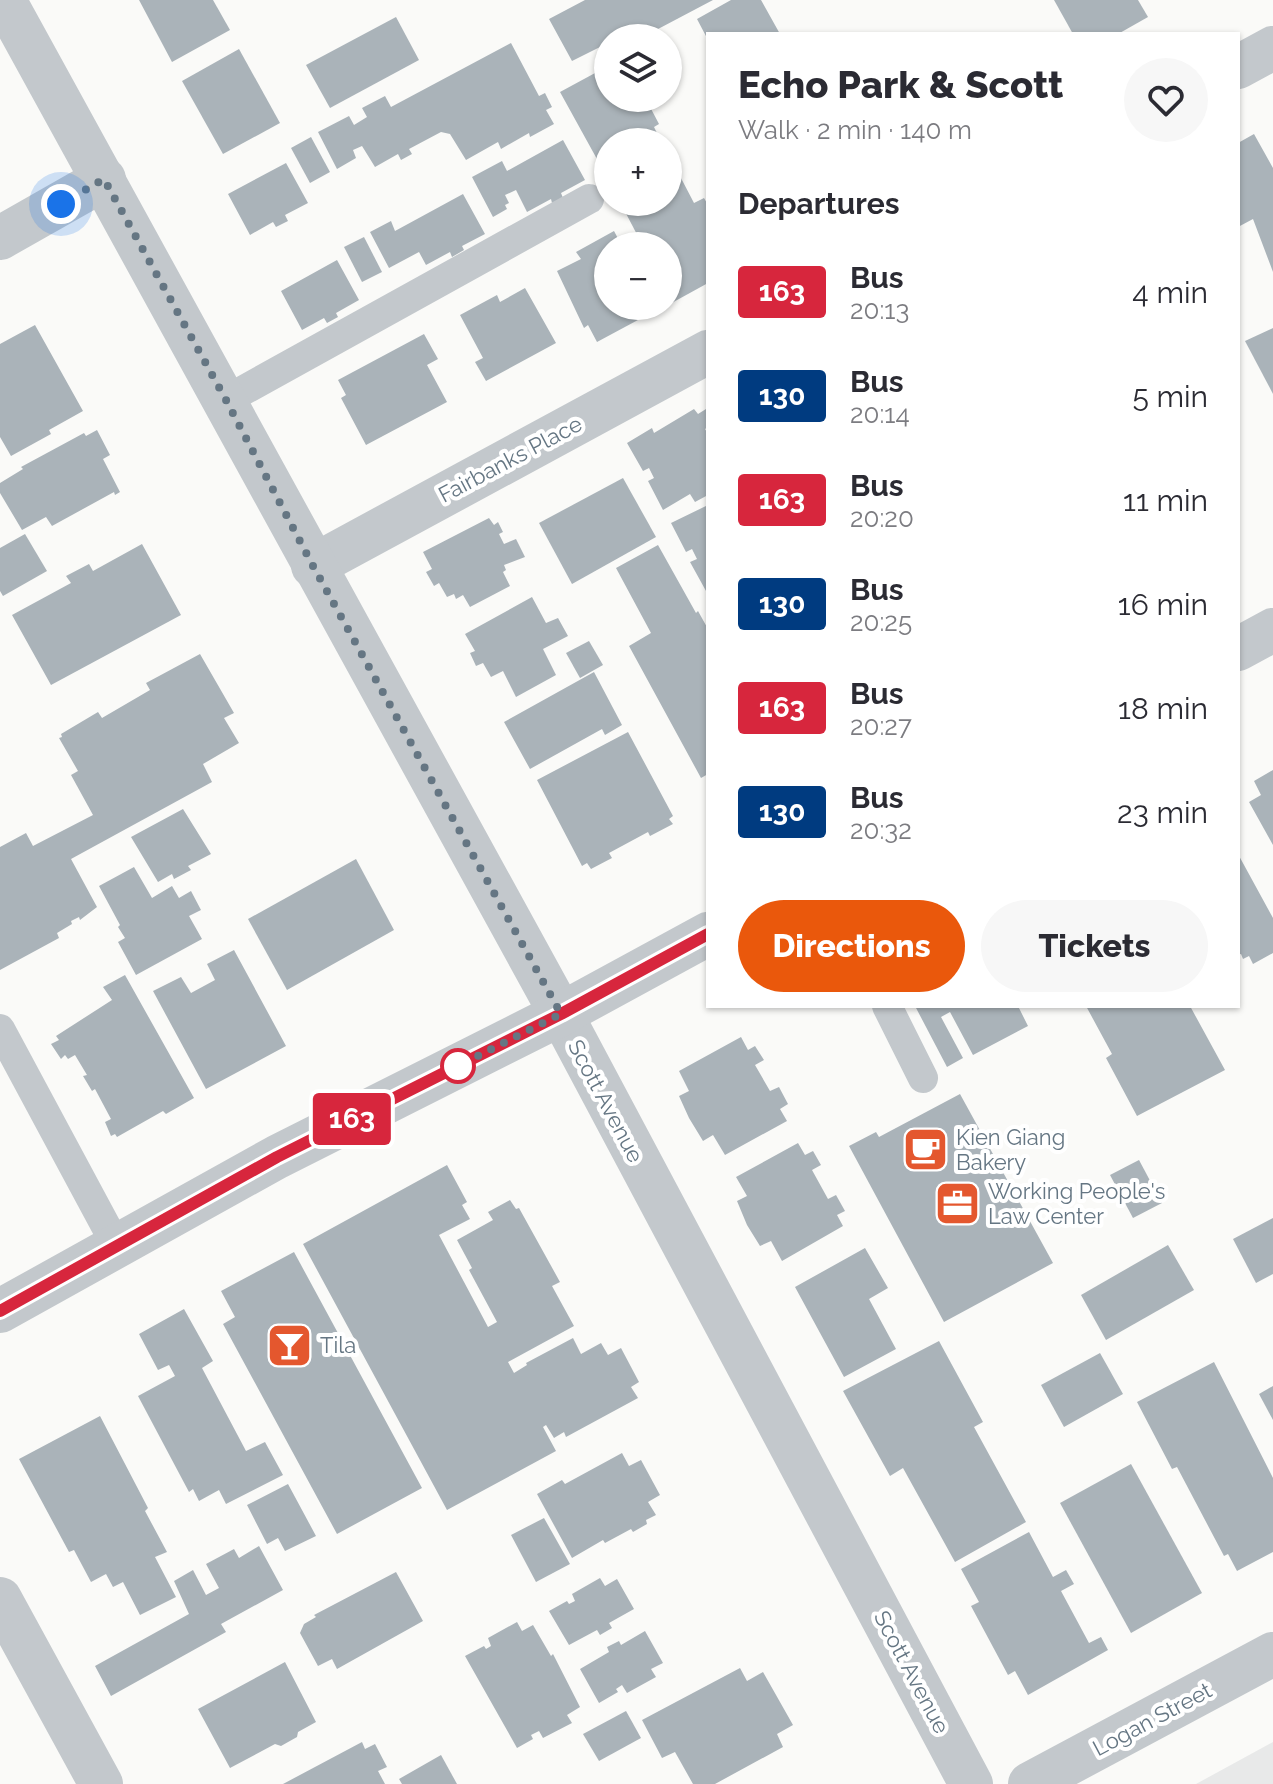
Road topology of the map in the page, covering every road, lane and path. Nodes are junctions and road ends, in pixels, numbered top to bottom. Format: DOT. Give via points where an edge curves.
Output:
graph roads {
  1 [pos="4,0"];
  2 [pos="1273,48"];
  3 [pos="1240,66"];
  4 [pos="104,179"];
  5 [pos="589,199"];
  6 [pos="0,238"];
  7 [pos="706,353"];
  8 [pos="226,400"];
  9 [pos="313,566"];
  10 [pos="1273,630"];
  11 [pos="1240,648"];
  12 [pos="706,935"];
  13 [pos="888,1008"];
  14 [pos="561,1014"];
  15 [pos="0,1029"];
  16 [pos="923,1078"];
  17 [pos="116,1245"];
  18 [pos="0,1311"];
  19 [pos="0,1599"];
  20 [pos="1273,1654"];
  21 [pos="101,1784"];
  22 [pos="971,1784"];
  23 [pos="1030,1784"];
  1 -- 4 [label="street, Scott Avenue"];
  2 -- 3 [label="street"];
  4 -- 6 [label="street"];
  4 -- 8 [label="street, Scott Avenue"];
  5 -- 8 [label="lane"];
  7 -- 9 [label="street, Fairbanks Place"];
  8 -- 9 [label="street, Scott Avenue"];
  9 -- 14 [label="street, Scott Avenue"];
  10 -- 11 [label="street"];
  12 -- 14 [label="street"];
  13 -- 16 [label="lane"];
  14 -- 17 [label="street"];
  14 -- 22 [label="street, Scott Avenue"];
  15 -- 17 [label="lane"];
  17 -- 18 [label="street"];
  19 -- 21 [label="street"];
  20 -- 23 [label="street, Logan Street"];
}
